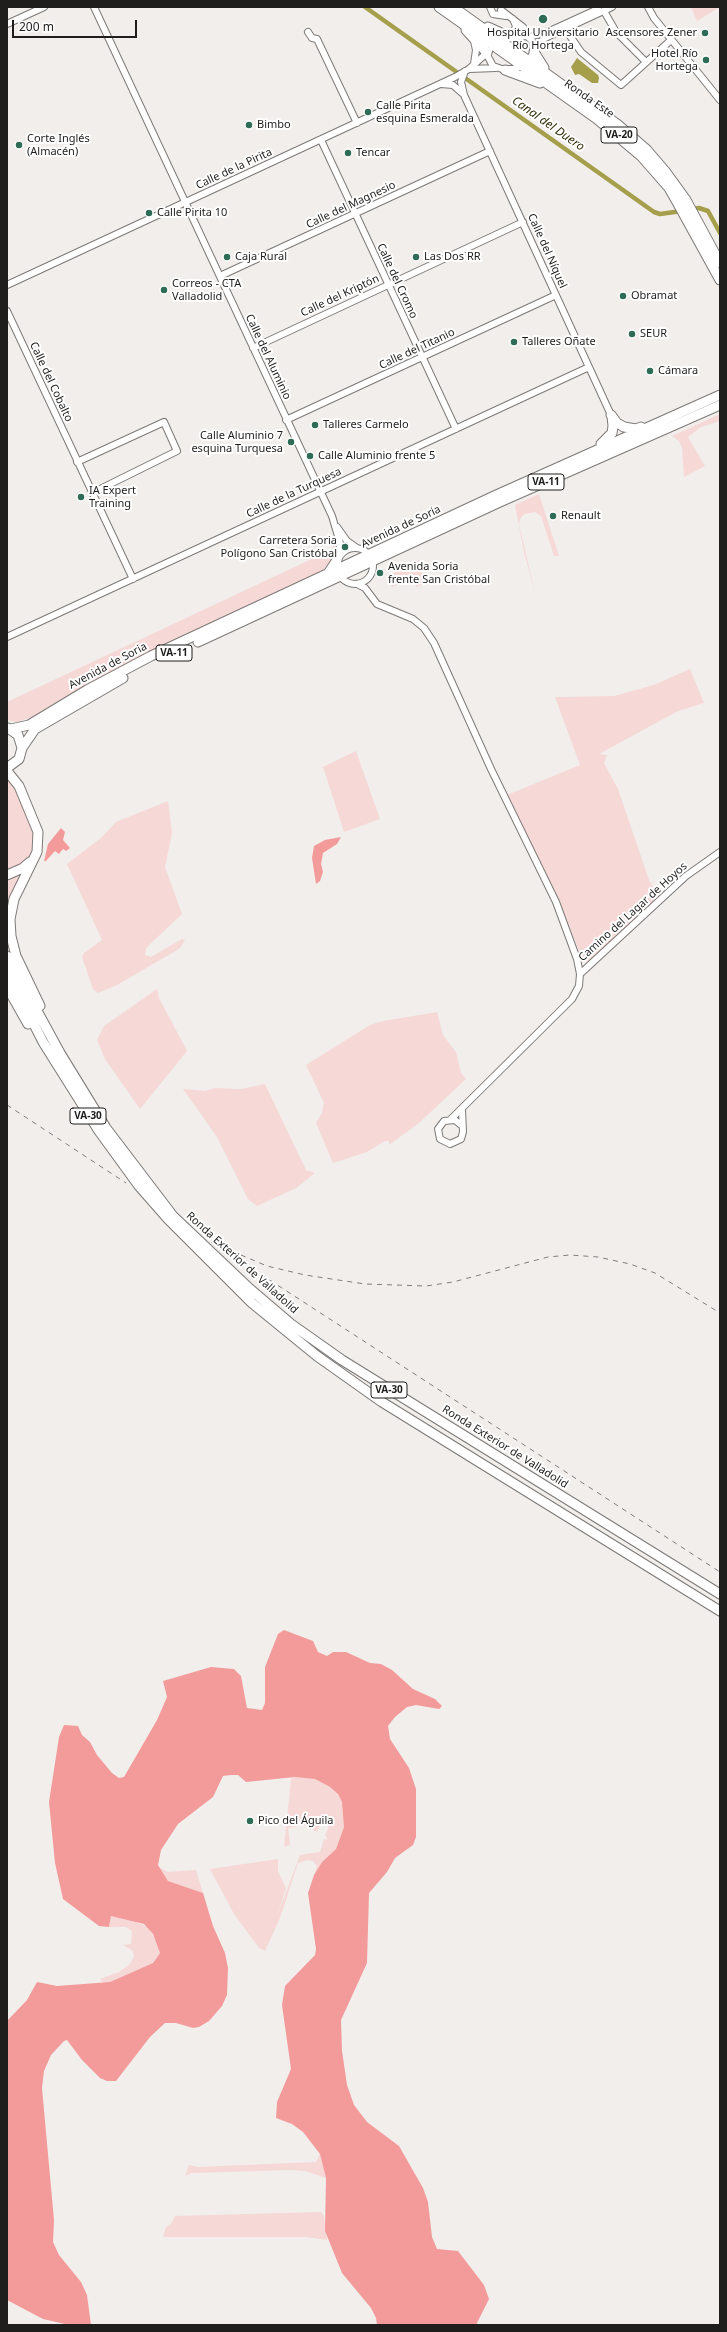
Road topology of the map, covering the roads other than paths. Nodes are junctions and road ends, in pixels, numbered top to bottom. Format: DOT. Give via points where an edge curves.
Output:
graph roads {
  1 [pos="44,7"];
  2 [pos="94,7"];
  3 [pos="439,7"];
  4 [pos="453,7"];
  5 [pos="612,7"];
  6 [pos="648,7"];
  7 [pos="491,8"];
  8 [pos="604,9"];
  9 [pos="500,10"];
  10 [pos="469,18"];
  11 [pos="510,18"];
  12 [pos="456,19"];
  13 [pos="7,24"];
  14 [pos="565,27"];
  15 [pos="308,32"];
  16 [pos="511,37"];
  17 [pos="528,37"];
  18 [pos="473,38"];
  19 [pos="671,40"];
  20 [pos="497,44"];
  21 [pos="534,50"];
  22 [pos="487,54"];
  23 [pos="646,62"];
  24 [pos="526,64"];
  25 [pos="469,68"];
  26 [pos="501,69"];
  27 [pos="547,84"];
  28 [pos="437,85"];
  29 [pos="573,93"];
  30 [pos="464,95"];
  31 [pos="720,100"];
  32 [pos="357,123"];
  33 [pos="321,140"];
  34 [pos="490,151"];
  35 [pos="682,201"];
  36 [pos="186,203"];
  37 [pos="355,215"];
  38 [pos="693,220"];
  39 [pos="523,222"];
  40 [pos="720,263"];
  41 [pos="220,276"];
  42 [pos="720,280"];
  43 [pos="7,285"];
  44 [pos="388,285"];
  45 [pos="556,295"];
  46 [pos="7,311"];
  47 [pos="253,348"];
  48 [pos="422,357"];
  49 [pos="589,367"];
  50 [pos="720,395"];
  51 [pos="720,405"];
  52 [pos="676,414"];
  53 [pos="611,415"];
  54 [pos="286,420"];
  55 [pos="456,429"];
  56 [pos="580,458"];
  57 [pos="77,462"];
  58 [pos="320,492"];
  59 [pos="92,493"];
  60 [pos="333,520"];
  61 [pos="367,554"];
  62 [pos="338,558"];
  63 [pos="338,574"];
  64 [pos="327,575"];
  65 [pos="132,579"];
  66 [pos="367,580"];
  67 [pos="357,584"];
  68 [pos="365,588"];
  69 [pos="7,637"];
  70 [pos="9,728"];
  71 [pos="22,748"];
  72 [pos="18,760"];
  73 [pos="7,768"];
  74 [pos="7,772"];
  75 [pos="18,786"];
  76 [pos="37,852"];
  77 [pos="720,852"];
  78 [pos="7,874"];
  79 [pos="7,956"];
  80 [pos="7,971"];
  81 [pos="580,974"];
  82 [pos="7,987"];
  83 [pos="43,1042"];
  84 [pos="60,1053"];
  85 [pos="462,1110"];
  86 [pos="451,1119"];
  87 [pos="461,1125"];
  88 [pos="720,1594"];
  89 [pos="720,1611"];
  1 -- 13 [label="street"];
  2 -- 36 [label="street, Calle del Aluminio"];
  3 -- 12 [label="highway, Ronda Este / VA-20"];
  4 -- 10 [label="highway, Ronda Este / VA-20"];
  5 -- 8 [label="street"];
  6 -- 19 [label="street"];
  7 -- 9 [label="street" via="493,14"];
  8 -- 14 [label="street"];
  8 -- 14 [label="street" via="579,23"];
  8 -- 23 [label="street" via="616,32"];
  9 -- 11 [label="street"];
  10 -- 16 [label="highway"];
  10 -- 20 [label="highway, Ronda Este / VA-20"];
  11 -- 16 [label="street" via="516,26"];
  11 -- 17 [label="street" via="523,27"];
  12 -- 18 [label="highway"];
  12 -- 20 [label="highway, Ronda Este / VA-20"];
  14 -- 17 [label="street"];
  14 -- 21 [label="street" via="542,40"];
  14 -- 23 [label="street" via="581,52 621,84"];
  15 -- 32 [label="street" via="312,38 317,39"];
  16 -- 17 [label="street"];
  16 -- 20 [label="street"];
  17 -- 21 [label="street"];
  18 -- 22 [label="highway"];
  18 -- 25 [label="street" via="476,50"];
  19 -- 23 [label="street"];
  19 -- 31 [label="street"];
  20 -- 22 [label="street, Calle de la Pirita"];
  20 -- 24 [label="highway, Ronda Este / VA-20"];
  21 -- 24 [label="street"];
  21 -- 29 [label="highway" via="542,67 572,88"];
  22 -- 25 [label="street, Calle de la Pirita"];
  22 -- 26 [label="street" via="490,62"];
  24 -- 26 [label="street, Calle de la Pirita"];
  24 -- 27 [label="highway, Ronda Este / VA-20"];
  24 -- 29 [label="highway, Ronda Este / VA-20"];
  25 -- 26 [label="street, Calle de la Pirita"];
  25 -- 28 [label="street, Calle de la Pirita"];
  25 -- 30 [label="street, Calle del Níquel" via="462,79"];
  26 -- 27 [label="highway"];
  27 -- 35 [label="highway, Ronda Este / VA-20" via="619,136"];
  28 -- 30 [label="street" via="453,85"];
  28 -- 32 [label="street, Calle de la Pirita"];
  29 -- 35 [label="highway, Ronda Este / VA-20" via="617,124 646,150 665,171"];
  30 -- 34 [label="street, Calle del Níquel"];
  32 -- 33 [label="street, Calle de la Pirita"];
  33 -- 36 [label="street, Calle de la Pirita"];
  33 -- 37 [label="street, Calle del Cromo"];
  34 -- 37 [label="street, Calle del Magnesio"];
  34 -- 39 [label="street, Calle del Níquel"];
  35 -- 38 [label="highway, Ronda Este / VA-20"];
  36 -- 41 [label="street, Calle del Aluminio"];
  36 -- 43 [label="street, Calle de la Pirita"];
  37 -- 41 [label="street, Calle del Magnesio"];
  37 -- 44 [label="street, Calle del Cromo"];
  38 -- 40 [label="highway, Ronda Este / VA-20"];
  38 -- 42 [label="highway, Ronda Este / VA-20"];
  39 -- 44 [label="street, Calle del Kriptón"];
  39 -- 45 [label="street, Calle del Níquel"];
  41 -- 47 [label="street, Calle del Aluminio"];
  44 -- 47 [label="street, Calle del Kriptón"];
  44 -- 48 [label="street, Calle del Cromo"];
  45 -- 48 [label="street, Calle del Titanio"];
  45 -- 49 [label="street, Calle del Níquel"];
  46 -- 57 [label="street, Calle del Cobalto"];
  47 -- 54 [label="street, Calle del Aluminio"];
  48 -- 54 [label="street, Calle del Titanio"];
  48 -- 55 [label="street, Calle del Cromo"];
  49 -- 53 [label="street, Calle del Níquel"];
  49 -- 55 [label="street, Calle de la Turquesa"];
  50 -- 52 [label="highway, Avenida de Soria / VA-11"];
  51 -- 61 [label="highway, Avenida de Soria / VA-11"];
  52 -- 53 [label="highway" via="636,429 624,427"];
  52 -- 56 [label="highway, Avenida de Soria / VA-11"];
  53 -- 56 [label="highway" via="613,426 609,438"];
  54 -- 58 [label="street, Calle del Aluminio"];
  55 -- 58 [label="street, Calle de la Turquesa"];
  56 -- 61 [label="highway, Avenida de Soria / VA-11"];
  57 -- 59 [label="street, Calle del Cobalto"];
  57 -- 59 [label="street" via="164,422 177,451"];
  58 -- 60 [label="street, Calle del Aluminio"];
  58 -- 65 [label="street, Calle de la Turquesa"];
  59 -- 65 [label="street, Calle del Cobalto"];
  60 -- 61 [label="street, Calle del Aluminio" via="347,541"];
  60 -- 62 [label="street, Calle del Aluminio" via="340,545"];
  61 -- 62 [label="street" via="348,550"];
  61 -- 63 [label="highway, Avenida de Soria / VA-11"];
  61 -- 66 [label="street" via="374,569"];
  62 -- 63 [label="street, Calle del Aluminio"];
  62 -- 64 [label="highway"];
  63 -- 64 [label="highway, Avenida de Soria / VA-11"];
  63 -- 67 [label="street" via="346,582"];
  63 -- 71 [label="highway, Avenida de Soria / VA-11" via="118,681 35,730"];
  64 -- 70 [label="highway, Avenida de Soria / VA-11" via="151,656 29,724"];
  65 -- 69 [label="street, Calle de la Turquesa"];
  66 -- 67 [label="street"];
  66 -- 68 [label="street"];
  67 -- 68 [label="street"];
  68 -- 81 [label="street" via="377,604 413,619 424,628 434,643 491,769 556,902"];
  70 -- 71 [label="highway, VA-11" via="20,738"];
  71 -- 72 [label="highway, VA-11"];
  72 -- 73 [label="highway"];
  72 -- 75 [label="highway"];
  74 -- 75 [label="highway"];
  75 -- 76 [label="highway" via="36,824 39,839"];
  76 -- 78 [label="highway" via="23,868"];
  76 -- 84 [label="highway" via="14,899 10,919 11,936 16,956"];
  77 -- 81 [label="street, Camino del Lagar de Hoyos" via="686,876"];
  79 -- 84 [label="highway, Ronda Exterior de Valladolid / VA-30"];
  80 -- 83 [label="highway, Ronda Exterior de Valladolid / VA-30"];
  81 -- 85 [label="street" via="579,986 572,999"];
  82 -- 83 [label="highway"];
  83 -- 89 [label="highway, Ronda Exterior de Valladolid / VA-30" via="99,1131 139,1186 198,1251 274,1322 382,1402"];
  84 -- 88 [label="highway, Ronda Exterior de Valladolid / VA-30" via="106,1128 174,1216 214,1256 291,1324 385,1387"];
  85 -- 86 [label="street"];
  85 -- 87 [label="street"];
  86 -- 87 [label="street"];
  86 -- 87 [label="street" via="444,1121 438,1129 439,1136 445,1143 454,1144 461,1139"];
}
